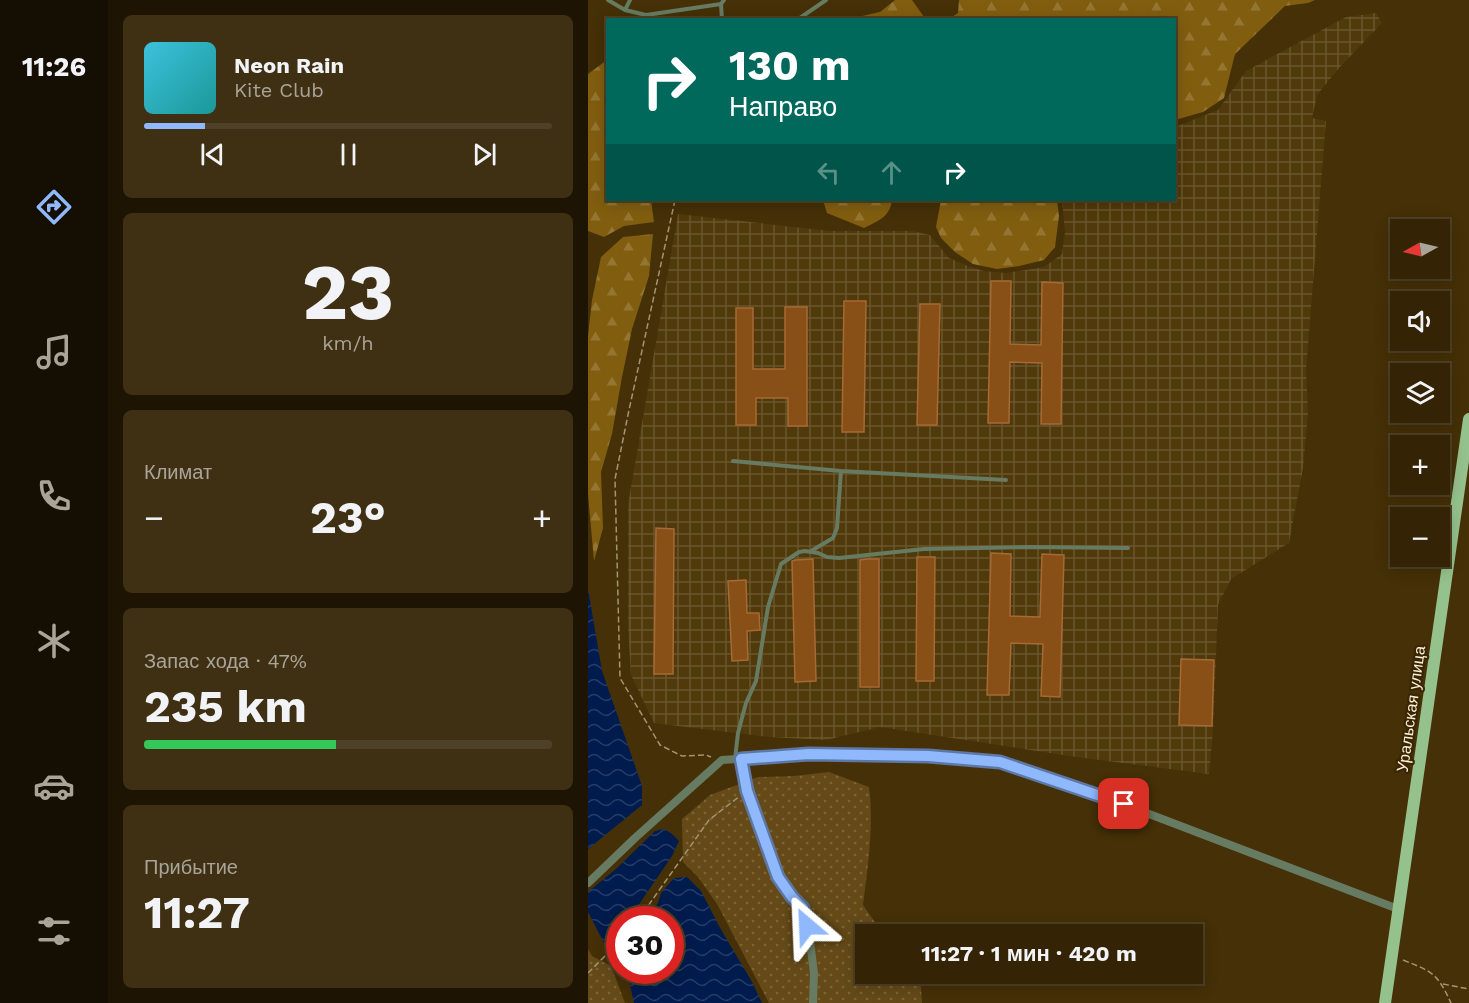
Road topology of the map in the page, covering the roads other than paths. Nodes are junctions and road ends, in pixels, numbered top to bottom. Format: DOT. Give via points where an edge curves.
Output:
graph roads {
  1 [pos="608,0"];
  2 [pos="630,0"];
  3 [pos="826,0"];
  4 [pos="723,2"];
  5 [pos="625,10"];
  6 [pos="722,18"];
  7 [pos="800,18"];
  8 [pos="1469,419"];
  9 [pos="733,461"];
  10 [pos="841,471"];
  11 [pos="1006,480"];
  12 [pos="1128,548"];
  13 [pos="810,551"];
  14 [pos="738,759"];
  15 [pos="588,883"];
  16 [pos="1398,909"];
  17 [pos="813,1003"];
  18 [pos="1385,1003"];
  1 -- 5 [label="lane"];
  2 -- 5 [label="lane"];
  3 -- 7 [label="lane"];
  4 -- 5 [label="lane" via="646,15"];
  4 -- 6 [label="lane"];
  8 -- 16 [label="main road, Уральская улица"];
  9 -- 10 [label="lane"];
  10 -- 11 [label="lane"];
  10 -- 13 [label="lane" via="837,528 833,538"];
  12 -- 13 [label="lane" via="924,549 839,558"];
  13 -- 14 [label="lane" via="799,552 782,564 768,607 756,681 738,733"];
  14 -- 15 [label="street" via="722,760"];
  14 -- 16 [label="street" via="809,754 1000,762 1102,796"];
  14 -- 17 [label="street" via="778,877 803,908 814,972"];
  16 -- 18 [label="main road, Уральская улица"];
}
